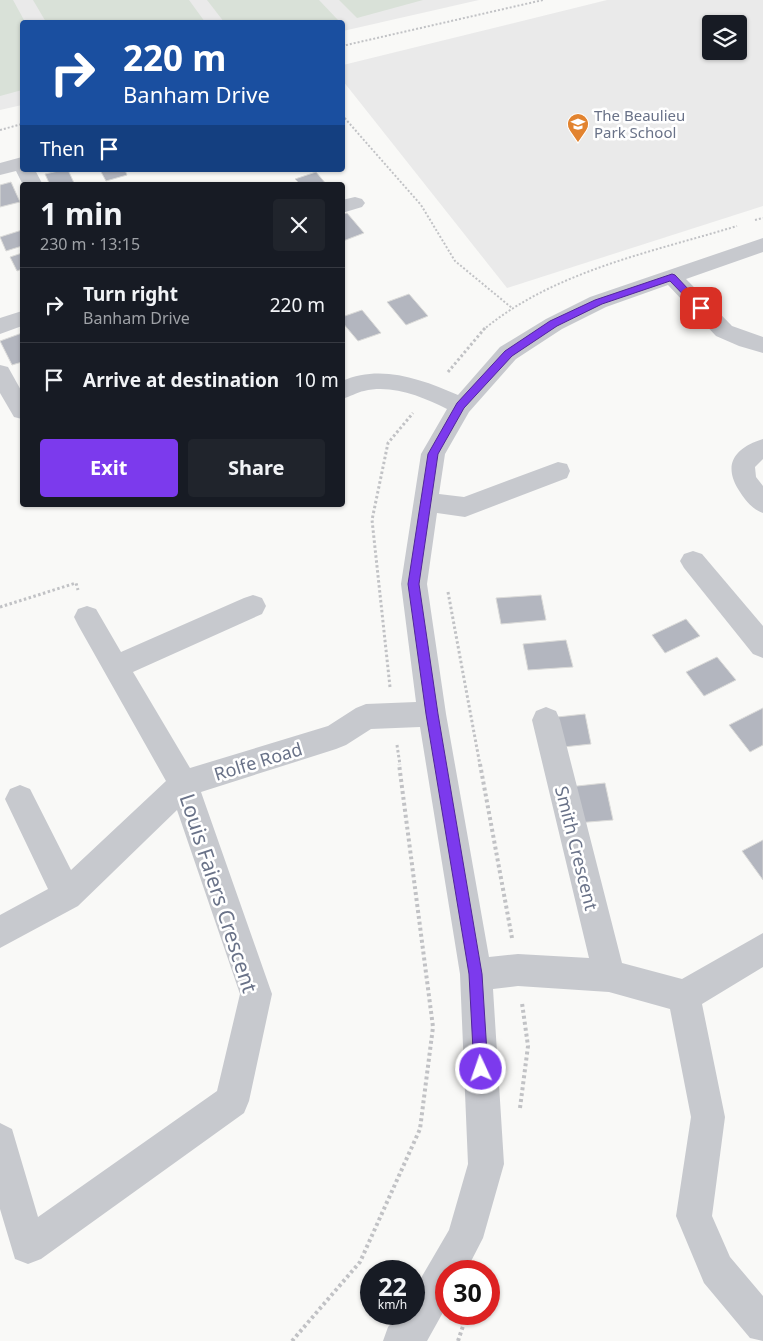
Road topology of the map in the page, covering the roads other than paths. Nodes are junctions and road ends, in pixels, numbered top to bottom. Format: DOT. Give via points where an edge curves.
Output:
graph roads {
  1 [pos="20,166"];
  2 [pos="0,169"];
  3 [pos="763,245"];
  4 [pos="672,277"];
  5 [pos="20,319"];
  6 [pos="0,326"];
  7 [pos="763,345"];
  8 [pos="0,373"];
  9 [pos="345,390"];
  10 [pos="461,406"];
  11 [pos="20,408"];
  12 [pos="763,448"];
  13 [pos="558,471"];
  14 [pos="425,502"];
  15 [pos="763,502"];
  16 [pos="693,561"];
  17 [pos="252,606"];
  18 [pos="87,617"];
  19 [pos="763,646"];
  20 [pos="115,666"];
  21 [pos="432,714"];
  22 [pos="546,720"];
  23 [pos="183,784"];
  24 [pos="20,799"];
  25 [pos="66,895"];
  26 [pos="0,932"];
  27 [pos="763,949"];
  28 [pos="476,974"];
  29 [pos="609,976"];
  30 [pos="684,996"];
  31 [pos="0,1141"];
  32 [pos="763,1325"];
  33 [pos="402,1341"];
  1 -- 2 [label="street"];
  3 -- 4 [label="street"];
  4 -- 7 [label="street" via="724,331"];
  4 -- 10 [label="street" via="598,302 554,324 508,353"];
  5 -- 6 [label="street"];
  8 -- 11 [label="street"];
  9 -- 10 [label="street" via="361,383 388,382 432,391"];
  10 -- 14 [label="street" via="433,454"];
  12 -- 15 [label="street" via="750,454 743,464 744,481"];
  13 -- 14 [label="street" via="464,507"];
  14 -- 21 [label="street" via="414,584"];
  16 -- 19 [label="street"];
  17 -- 20 [label="street"];
  18 -- 20 [label="street"];
  20 -- 23 [label="street"];
  21 -- 23 [label="street, Rolfe Road" via="366,717 336,736"];
  21 -- 28 [label="street"];
  22 -- 29 [label="street, Smith Crescent"];
  23 -- 25 [label="street, Louis Faiers Crescent"];
  23 -- 31 [label="street, Louis Faiers Crescent" via="256,994 232,1101 28,1246"];
  24 -- 25 [label="street"];
  25 -- 26 [label="street, Louis Faiers Crescent"];
  27 -- 30 [label="street"];
  28 -- 29 [label="street" via="518,970"];
  28 -- 33 [label="street" via="486,1164 465,1238 413,1328"];
  29 -- 30 [label="street"];
  30 -- 32 [label="street" via="708,1117 694,1216 717,1270"];
}
